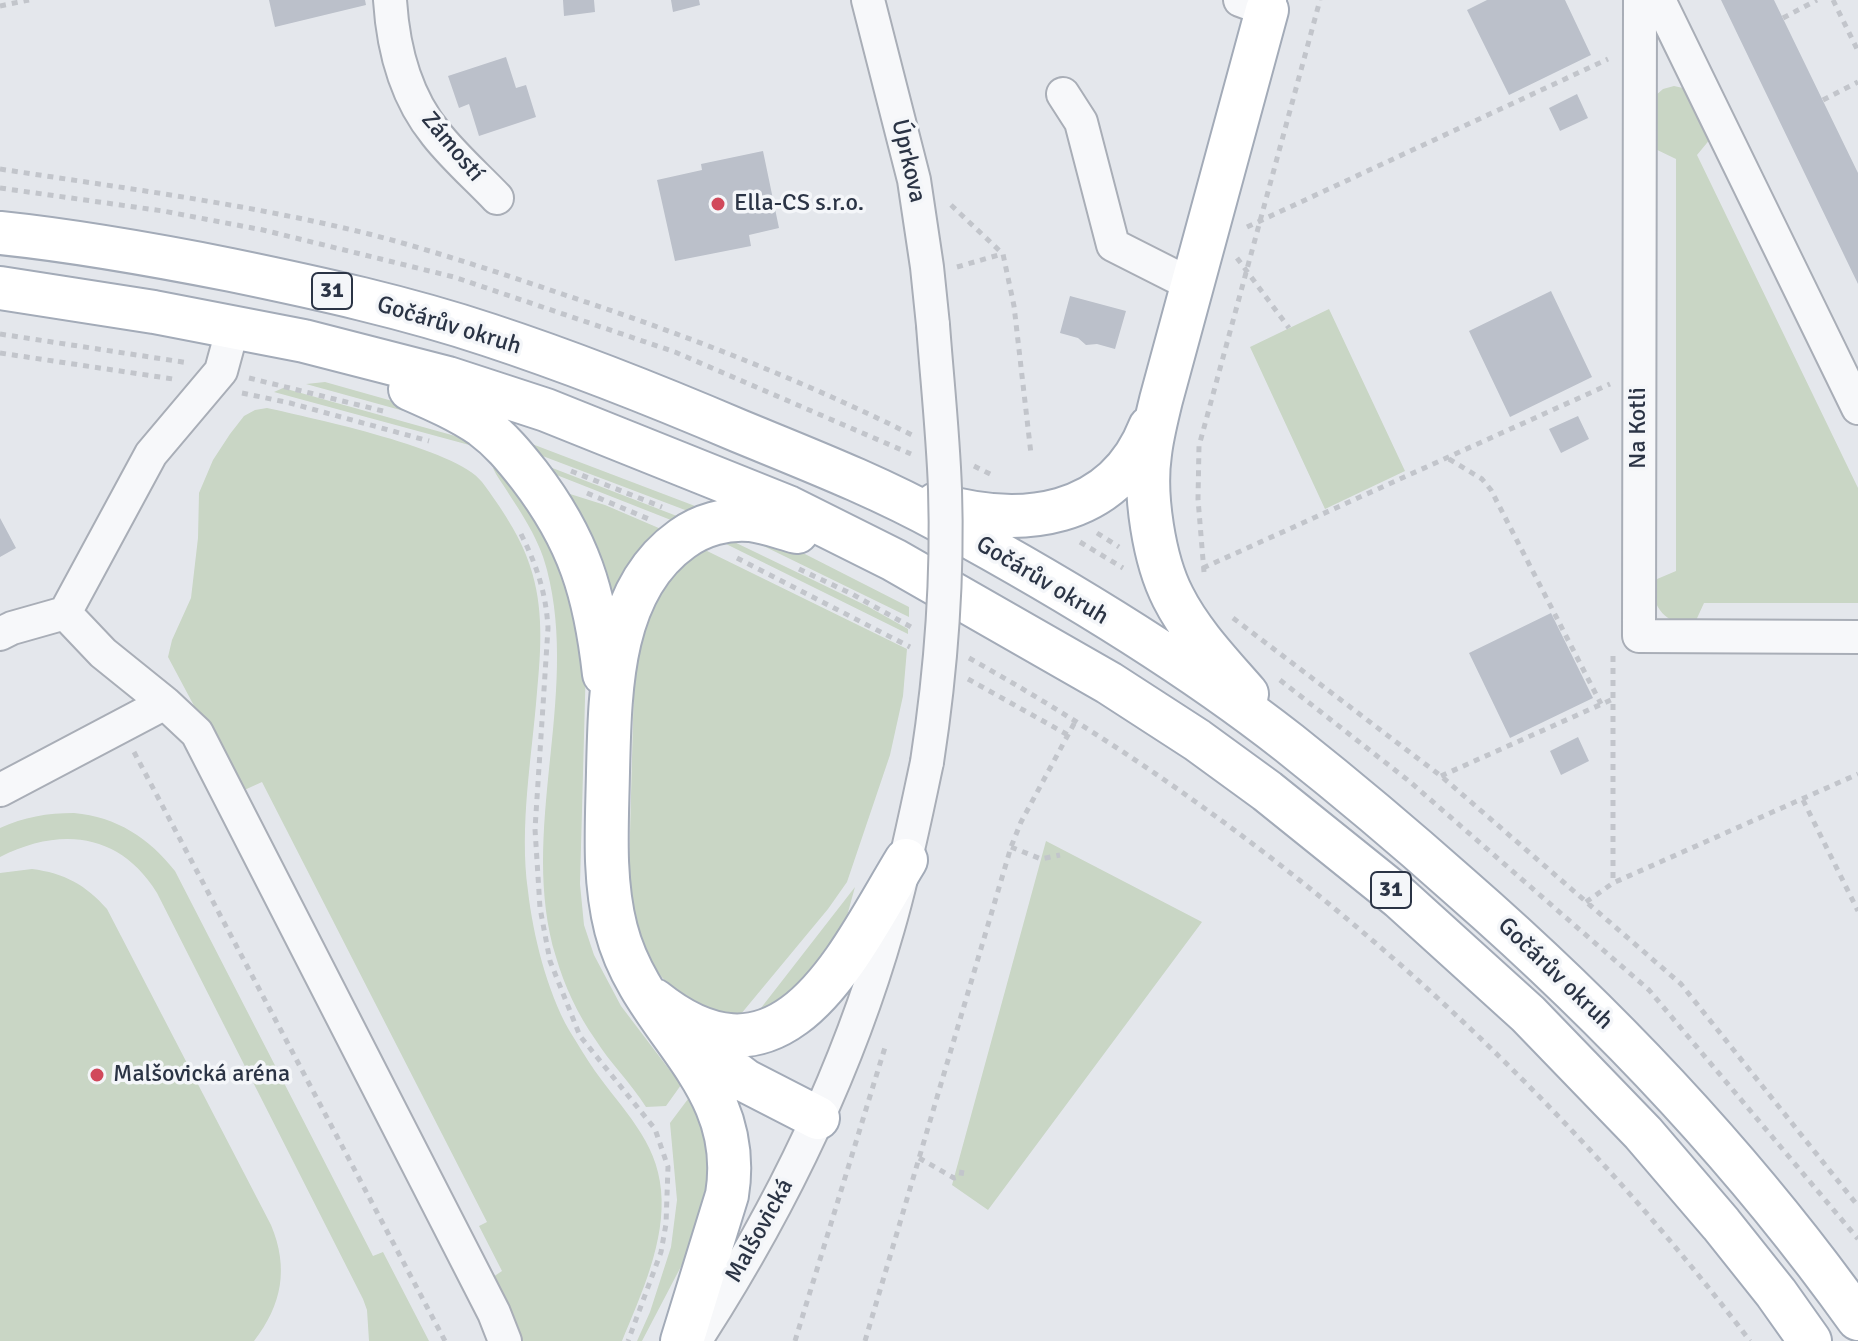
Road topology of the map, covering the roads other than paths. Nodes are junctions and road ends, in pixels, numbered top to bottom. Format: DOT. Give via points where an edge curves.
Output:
graph roads {
  1 [pos="390,0"];
  2 [pos="868,0"];
  3 [pos="1640,0"];
  4 [pos="1659,0"];
  5 [pos="1259,3"];
  6 [pos="1063,94"];
  7 [pos="497,198"];
  8 [pos="0,233"];
  9 [pos="1206,257"];
  10 [pos="0,288"];
  11 [pos="233,327"];
  12 [pos="304,341"];
  13 [pos="1161,400"];
  14 [pos="1858,408"];
  15 [pos="857,481"];
  16 [pos="894,560"];
  17 [pos="65,613"];
  18 [pos="0,634"];
  19 [pos="1858,637"];
  20 [pos="165,703"];
  21 [pos="1286,741"];
  22 [pos="609,757"];
  23 [pos="927,762"];
  24 [pos="0,790"];
  25 [pos="906,860"];
  26 [pos="635,978"];
  27 [pos="818,1118"];
  28 [pos="1858,1319"];
  29 [pos="505,1341"];
  30 [pos="682,1341"];
  31 [pos="695,1341"];
  32 [pos="1810,1341"];
  1 -- 7 [label="street, Zámostí" via="392,35 414,101 436,134"];
  2 -- 23 [label="street, Úprkova, bridge" via="914,180 933,325 946,542 942,652"];
  3 -- 19 [label="street, Na Kotli" via="1639,636"];
  4 -- 14 [label="street"];
  5 -- 9 [label="main road"];
  6 -- 9 [label="street" via="1081,122 1113,245"];
  8 -- 15 [label="main road, Gočárův okruh / 31" via="172,258 326,289 487,334 653,395"];
  9 -- 13 [label="main road"];
  10 -- 11 [label="main road, Gočárův okruh / 31"];
  11 -- 12 [label="main road, Gočárův okruh / 31"];
  11 -- 17 [label="street" via="221,371 151,454"];
  12 -- 16 [label="main road, Gočárův okruh / 31" via="546,410 788,507"];
  12 -- 22 [label="main road" via="470,419 506,446 537,486 569,536 595,607"];
  13 -- 15 [label="main road" via="1147,435 1120,475 1101,491 1061,510 985,516"];
  13 -- 21 [label="main road" via="1149,479 1152,521 1183,572 1173,598"];
  15 -- 21 [label="main road, Gočárův okruh / 31" via="1032,573"];
  16 -- 22 [label="main road" via="750,520 708,525 686,536 655,562 631,603 616,666"];
  16 -- 32 [label="main road, Gočárův okruh / 31" via="1109,683 1197,740 1400,898 1528,1014 1643,1133"];
  17 -- 18 [label="street"];
  17 -- 20 [label="street" via="103,653"];
  20 -- 24 [label="street"];
  20 -- 29 [label="street" via="197,733"];
  21 -- 28 [label="main road, Gočárův okruh / 31" via="1539,956 1645,1061 1747,1175"];
  22 -- 26 [label="main road" via="610,903"];
  23 -- 25 [label="street, Malšovická"];
  25 -- 26 [label="main road" via="825,986 774,1028 738,1037 714,1033 666,1009"];
  25 -- 27 [label="street, Malšovická" via="871,983"];
  26 -- 27 [label="main road" via="671,1022 713,1058"];
  26 -- 30 [label="main road" via="712,1091 728,1144 727,1195"];
  27 -- 31 [label="street, Malšovická" via="773,1213"];
}
